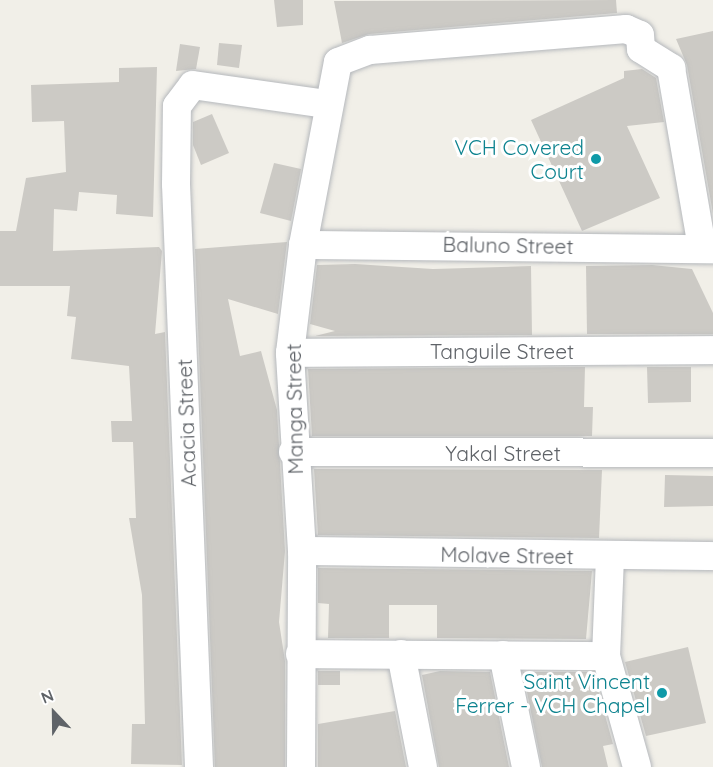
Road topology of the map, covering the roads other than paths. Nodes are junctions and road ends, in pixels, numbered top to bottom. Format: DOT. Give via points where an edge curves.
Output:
graph roads {
  1 [pos="326,104"];
  2 [pos="303,245"];
  3 [pos="708,248"];
  4 [pos="713,350"];
  5 [pos="290,353"];
  6 [pos="293,452"];
  7 [pos="713,453"];
  8 [pos="302,551"];
  9 [pos="713,556"];
  10 [pos="610,557"];
  11 [pos="300,654"];
  12 [pos="401,654"];
  13 [pos="503,655"];
  14 [pos="606,656"];
  15 [pos="199,767"];
  16 [pos="301,767"];
  17 [pos="423,767"];
  18 [pos="526,767"];
  19 [pos="637,767"];
  1 -- 2 [label="street, Manga Street"];
  1 -- 3 [label="street, Manga Street" via="333,72 343,58 370,50 615,30 640,34 641,49 671,68"];
  1 -- 15 [label="street, Acacia Street" via="193,85 177,106 176,184"];
  2 -- 3 [label="street, Baluno Street"];
  2 -- 5 [label="street, Manga Street"];
  4 -- 5 [label="street, Tanguile Street"];
  5 -- 6 [label="street, Manga Street"];
  6 -- 7 [label="street, Yakal Street"];
  6 -- 8 [label="street, Manga Street"];
  8 -- 10 [label="street, Molave Street"];
  8 -- 11 [label="street, Manga Street"];
  9 -- 10 [label="street, Molave Street"];
  10 -- 14 [label="street"];
  11 -- 12 [label="street"];
  11 -- 16 [label="street, Manga Street"];
  12 -- 13 [label="street"];
  12 -- 17 [label="street"];
  13 -- 14 [label="street"];
  13 -- 18 [label="street"];
  14 -- 19 [label="street"];
}
